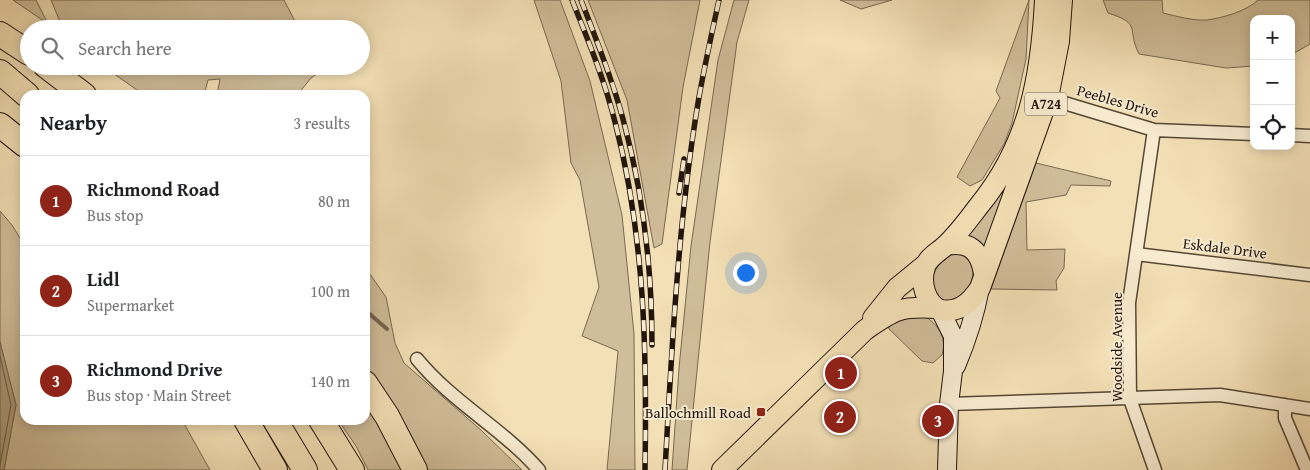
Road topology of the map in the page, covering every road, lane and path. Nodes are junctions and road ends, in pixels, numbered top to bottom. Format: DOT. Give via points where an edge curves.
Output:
graph roads {
  1 [pos="1045,0"];
  2 [pos="1062,0"];
  3 [pos="0,34"];
  4 [pos="20,47"];
  5 [pos="0,72"];
  6 [pos="58,75"];
  7 [pos="22,90"];
  8 [pos="77,90"];
  9 [pos="1041,96"];
  10 [pos="0,124"];
  11 [pos="1310,125"];
  12 [pos="1154,130"];
  13 [pos="1250,134"];
  14 [pos="1300,136"];
  15 [pos="20,141"];
  16 [pos="946,245"];
  17 [pos="1136,254"];
  18 [pos="925,265"];
  19 [pos="1310,275"];
  20 [pos="982,280"];
  21 [pos="938,309"];
  22 [pos="865,330"];
  23 [pos="417,359"];
  24 [pos="953,371"];
  25 [pos="370,391"];
  26 [pos="1130,399"];
  27 [pos="949,404"];
  28 [pos="1285,405"];
  29 [pos="1310,409"];
  30 [pos="249,425"];
  31 [pos="278,425"];
  32 [pos="324,425"];
  33 [pos="275,470"];
  34 [pos="305,470"];
  35 [pos="352,470"];
  36 [pos="414,470"];
  37 [pos="539,470"];
  38 [pos="722,470"];
  39 [pos="947,470"];
  40 [pos="1156,470"];
  41 [pos="1307,470"];
  1 -- 9 [label="main road, A724" via="1039,65"];
  2 -- 9 [label="main road, A724" via="1059,41"];
  3 -- 4 [label="highway"];
  5 -- 7 [label="highway"];
  6 -- 8 [label="highway"];
  9 -- 12 [label="street, Peebles Drive"];
  9 -- 16 [label="main road, A724" via="1007,165"];
  9 -- 20 [label="main road, A724"];
  10 -- 15 [label="highway"];
  11 -- 14 [label="street"];
  12 -- 13 [label="street, Peebles Drive"];
  12 -- 17 [label="street, Woodside Avenue"];
  16 -- 18 [label="main road"];
  16 -- 20 [label="main road" via="959,244 976,251 982,260"];
  17 -- 19 [label="street, Eskdale Drive"];
  17 -- 26 [label="street, Woodside Avenue" via="1130,302"];
  18 -- 21 [label="main road" via="925,294"];
  18 -- 22 [label="main road" via="882,305"];
  20 -- 21 [label="main road" via="972,299 960,309"];
  20 -- 24 [label="main road" via="966,342"];
  21 -- 22 [label="main road" via="901,308"];
  21 -- 24 [label="main road" via="952,336"];
  22 -- 38 [label="main road"];
  23 -- 37 [label="street" via="447,391 506,438"];
  24 -- 27 [label="main road"];
  25 -- 36 [label="highway" via="388,416"];
  26 -- 27 [label="street"];
  26 -- 28 [label="street" via="1220,396"];
  26 -- 40 [label="street, Woodside Avenue"];
  27 -- 39 [label="main road"];
  28 -- 29 [label="street"];
  28 -- 41 [label="street" via="1286,418"];
  30 -- 33 [label="highway"];
  31 -- 34 [label="highway"];
  32 -- 35 [label="highway"];
}
